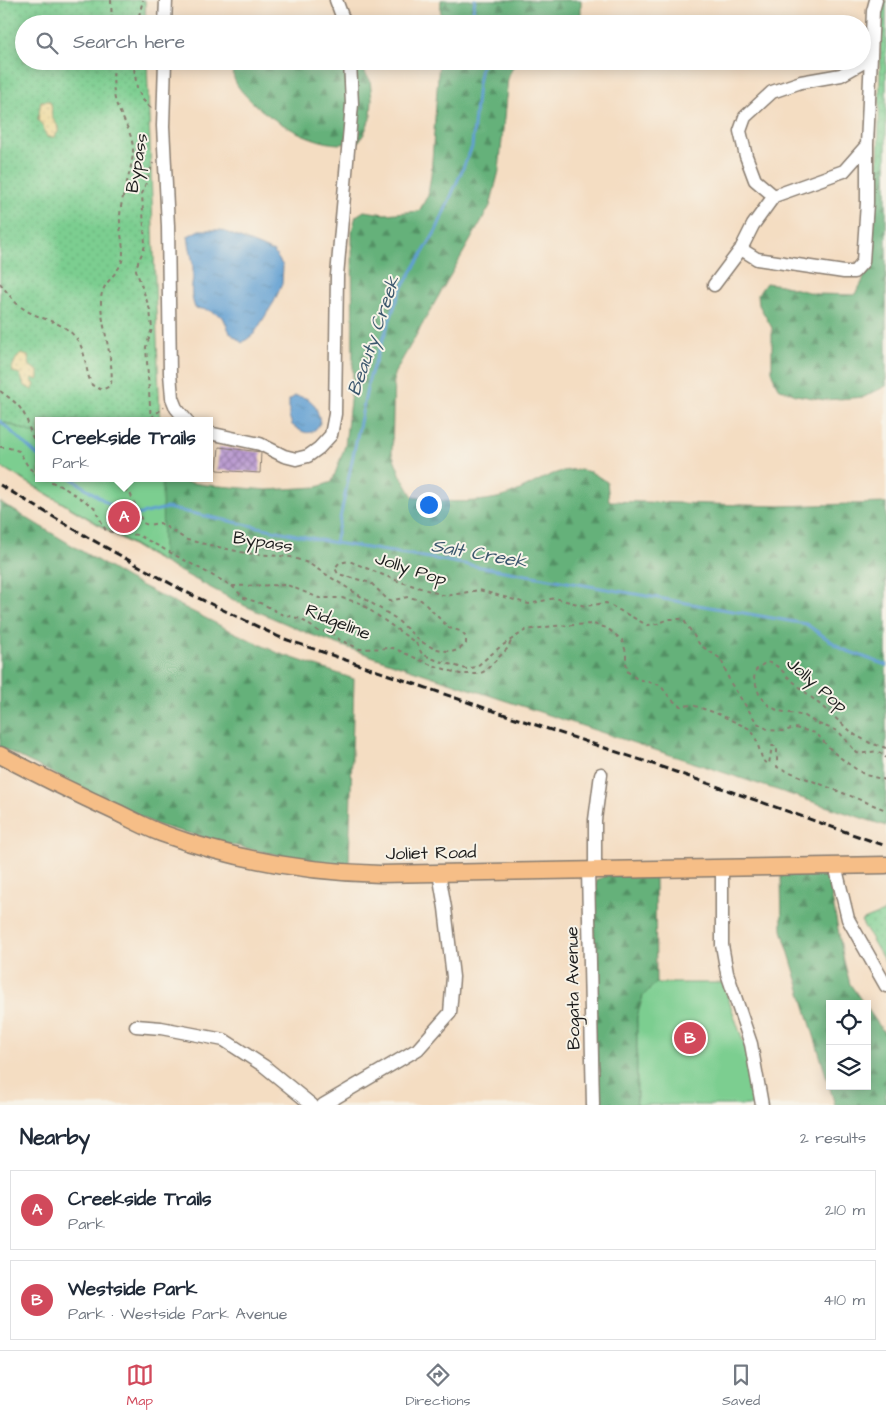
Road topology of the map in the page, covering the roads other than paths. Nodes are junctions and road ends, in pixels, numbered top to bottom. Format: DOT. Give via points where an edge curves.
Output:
graph roads {
  1 [pos="166,0"];
  2 [pos="336,0"];
  3 [pos="876,0"];
  4 [pos="165,15"];
  5 [pos="342,15"];
  6 [pos="871,58"];
  7 [pos="165,70"];
  8 [pos="350,70"];
  9 [pos="850,70"];
  10 [pos="870,70"];
  11 [pos="867,145"];
  12 [pos="774,196"];
  13 [pos="741,249"];
  14 [pos="714,285"];
  15 [pos="184,417"];
  16 [pos="213,434"];
  17 [pos="0,755"];
  18 [pos="601,774"];
  19 [pos="836,865"];
  20 [pos="886,865"];
  21 [pos="722,866"];
  22 [pos="592,870"];
  23 [pos="439,873"];
  24 [pos="886,986"];
  25 [pos="136,1026"];
  26 [pos="312,1105"];
  27 [pos="323,1105"];
  28 [pos="593,1105"];
  29 [pos="762,1105"];
  1 -- 4 [label="street"];
  2 -- 5 [label="street"];
  3 -- 6 [label="street"];
  7 -- 15 [label="street" via="163,126 170,373 172,398"];
  8 -- 16 [label="street" via="352,104 337,276 335,414 331,435 308,456 296,459 260,444"];
  9 -- 12 [label="street" via="772,92 745,117 740,131 746,156 755,180"];
  10 -- 11 [label="street"];
  11 -- 12 [label="street" via="844,171"];
  11 -- 13 [label="street" via="863,262 854,272 757,258"];
  12 -- 13 [label="street"];
  13 -- 14 [label="street"];
  17 -- 23 [label="main road, Joliet Road" via="159,833 243,858 337,873"];
  18 -- 22 [label="street, Bogata Avenue"];
  19 -- 20 [label="main road, Joliet Road"];
  19 -- 21 [label="main road, Joliet Road"];
  19 -- 24 [label="street" via="848,919"];
  21 -- 22 [label="main road, Joliet Road"];
  21 -- 29 [label="street" via="722,945 727,973 752,1044"];
  22 -- 23 [label="main road, Joliet Road"];
  22 -- 28 [label="street, Bogata Avenue"];
  23 -- 27 [label="street" via="453,977 450,1013 418,1049"];
  25 -- 26 [label="street" via="224,1040 264,1066"];
}
